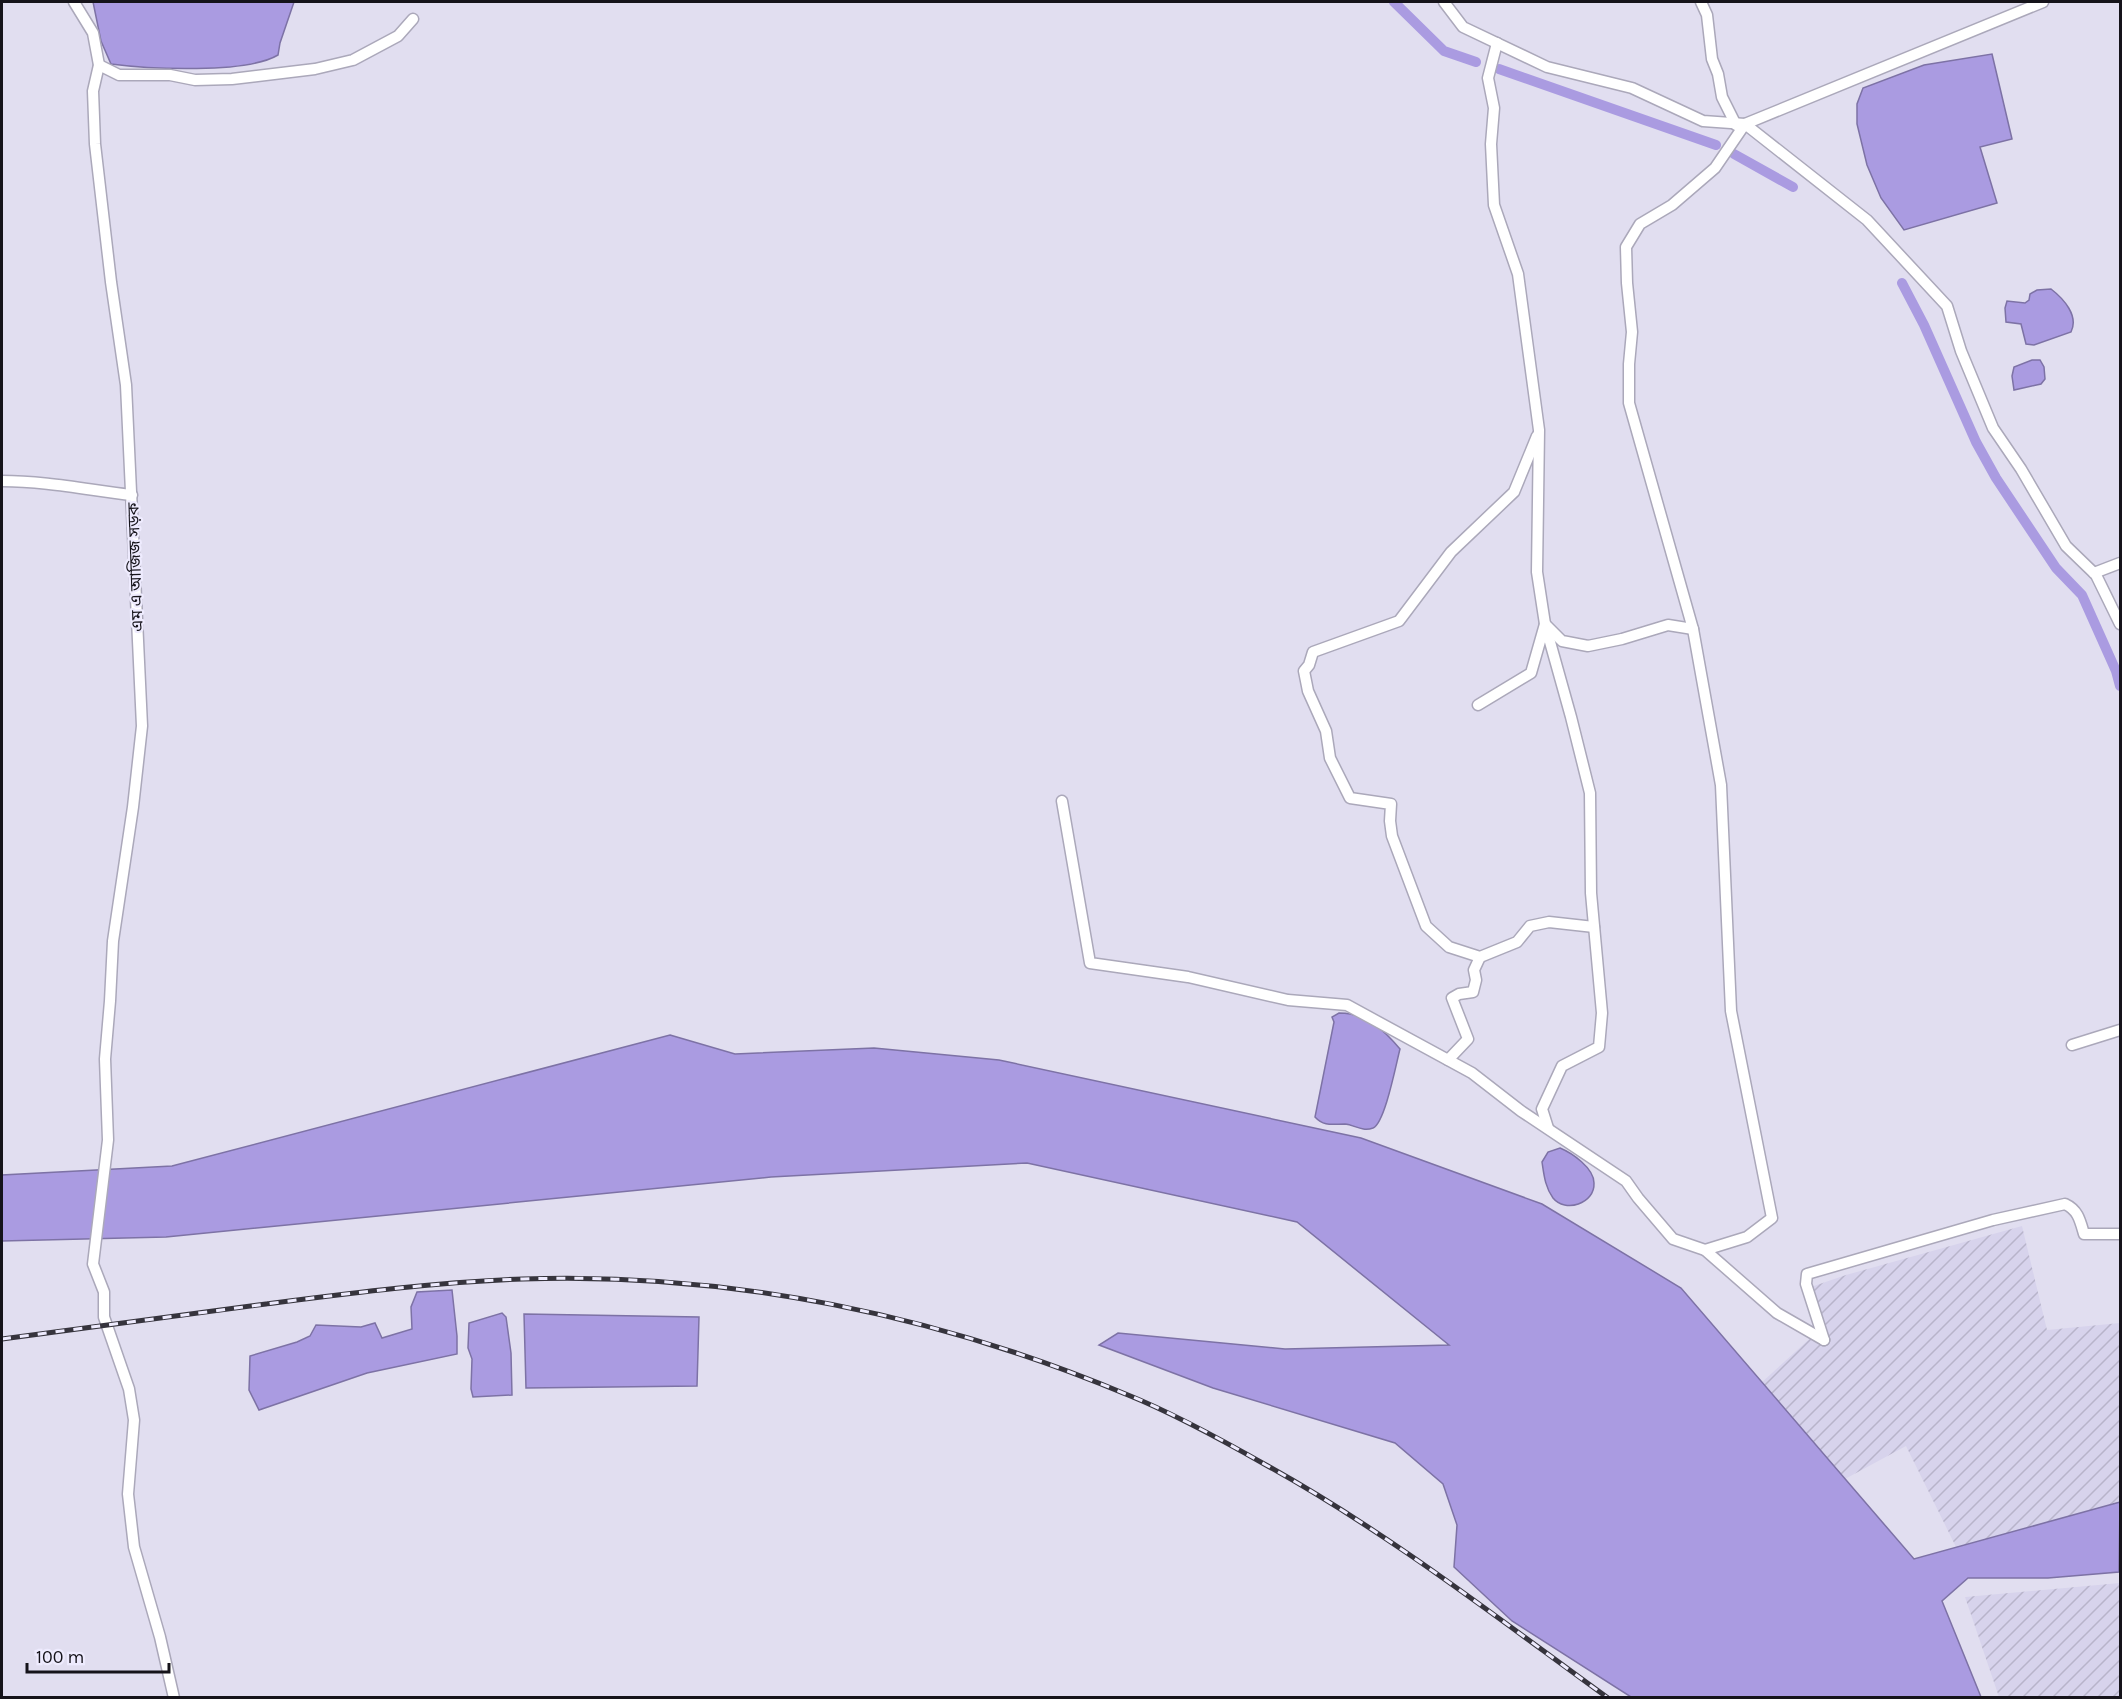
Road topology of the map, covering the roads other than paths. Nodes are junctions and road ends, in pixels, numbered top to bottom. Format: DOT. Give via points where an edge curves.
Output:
graph roads {
  1 [pos="74,2"];
  2 [pos="1444,2"];
  3 [pos="1701,2"];
  4 [pos="2043,2"];
  5 [pos="413,19"];
  6 [pos="1497,43"];
  7 [pos="99,65"];
  8 [pos="1741,125"];
  9 [pos="1539,430"];
  10 [pos="2,481"];
  11 [pos="132,495"];
  12 [pos="2121,563"];
  13 [pos="2094,573"];
  14 [pos="1545,624"];
  15 [pos="2121,624"];
  16 [pos="1693,628"];
  17 [pos="1478,705"];
  18 [pos="1062,801"];
  19 [pos="1594,927"];
  20 [pos="1480,957"];
  21 [pos="2121,1030"];
  22 [pos="2072,1045"];
  23 [pos="1448,1060"];
  24 [pos="1548,1128"];
  25 [pos="2121,1234"];
  26 [pos="1705,1250"];
  27 [pos="174,1698"];
  1 -- 7 [label="street, এম এ আজিজ সড়ক" via="93,33"];
  2 -- 6 [label="street" via="1462,27"];
  3 -- 8 [label="street" via="1707,15 1722,97"];
  4 -- 8 [label="street"];
  5 -- 7 [label="street" via="398,36 353,60 315,69 195,80 170,75 119,75"];
  6 -- 8 [label="street" via="1547,67 1632,88 1703,121"];
  6 -- 9 [label="street" via="1488,78 1494,108 1494,205 1518,274"];
  7 -- 11 [label="street, এম এ আজিজ সড়ক" via="93,91 95,144 126,385"];
  8 -- 13 [label="street" via="1867,220 1947,306 1993,428 2066,546"];
  8 -- 16 [label="street" via="1715,168 1672,205 1640,224 1626,247 1632,332 1629,403"];
  9 -- 14 [label="street" via="1537,572"];
  9 -- 20 [label="street" via="1514,492 1451,552 1400,621 1314,652 1304,671 1308,692 1326,731 1330,759 1350,798 1391,804 1392,836 1426,926 1449,947"];
  10 -- 11 [label="street" via="40,482"];
  11 -- 27 [label="street, এম এ আজিজ সড়ক" via="142,726 113,941 105,1059 108,1140 93,1264 104,1292 104,1317 129,1389 134,1420 128,1494 134,1546"];
  12 -- 13 [label="street"];
  13 -- 15 [label="street"];
  14 -- 16 [label="street" via="1562,641 1588,646 1668,625"];
  14 -- 17 [label="street" via="1531,673"];
  14 -- 19 [label="street" via="1590,793"];
  16 -- 26 [label="street" via="1721,785 1731,1011 1772,1218 1747,1237"];
  18 -- 23 [label="street" via="1090,963 1188,977 1288,1000 1347,1005"];
  19 -- 20 [label="street" via="1549,921 1530,926 1517,942"];
  19 -- 24 [label="street" via="1602,1013 1599,1047 1562,1066 1542,1109"];
  20 -- 23 [label="street" via="1474,970 1473,992 1452,998 1468,1038"];
  21 -- 22 [label="street"];
  23 -- 24 [label="street"];
  24 -- 26 [label="street" via="1626,1181 1672,1239"];
  25 -- 26 [label="street" via="2084,1234 2080,1218 2065,1204 1993,1220 1807,1274 1806,1284 1824,1340 1777,1313"];
}
